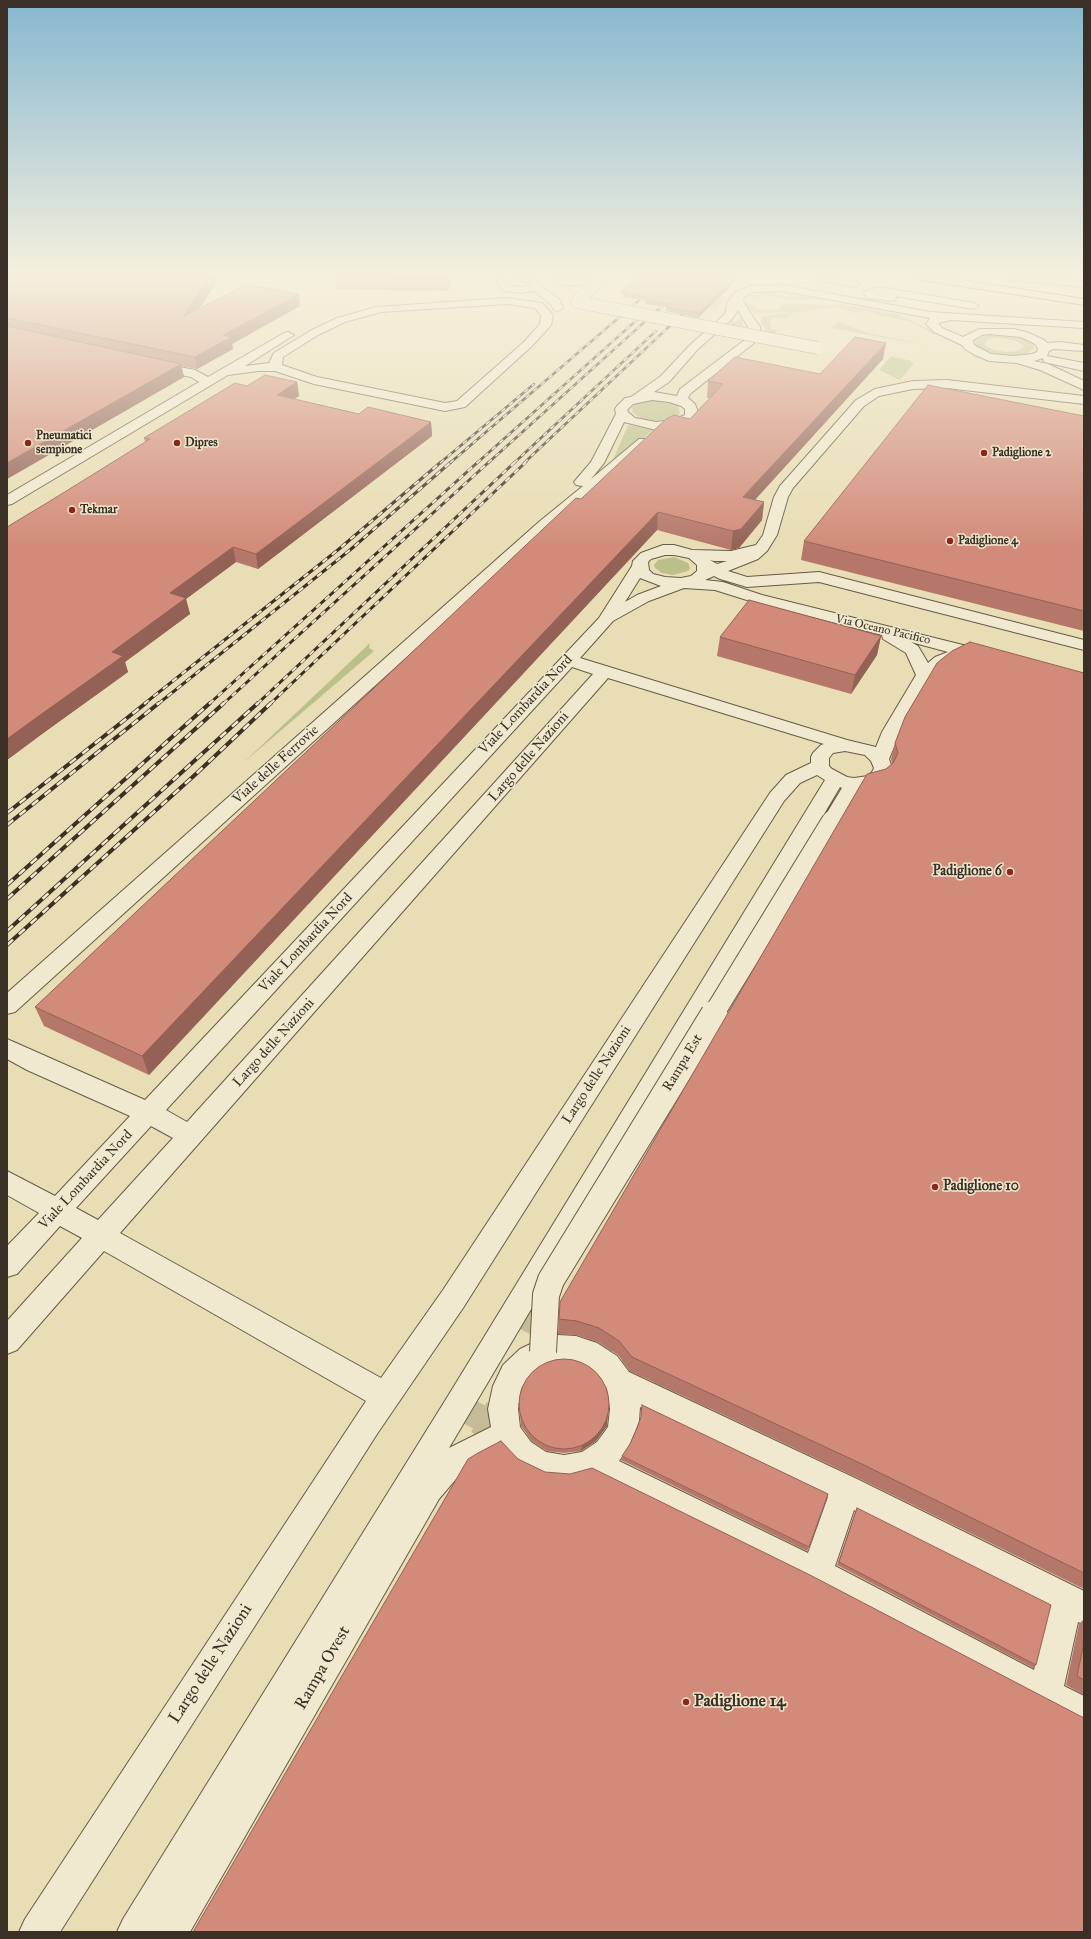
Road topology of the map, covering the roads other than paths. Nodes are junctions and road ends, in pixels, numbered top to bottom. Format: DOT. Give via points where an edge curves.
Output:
graph roads {
  1 [pos="165,367"];
  2 [pos="235,367"];
  3 [pos="255,367"];
  4 [pos="267,367"];
  5 [pos="502,367"];
  6 [pos="676,367"];
  7 [pos="716,367"];
  8 [pos="1045,367"];
  9 [pos="276,368"];
  10 [pos="1053,371"];
  11 [pos="227,372"];
  12 [pos="1084,374"];
  13 [pos="205,384"];
  14 [pos="923,384"];
  15 [pos="1084,386"];
  16 [pos="641,398"];
  17 [pos="964,398"];
  18 [pos="1084,400"];
  19 [pos="681,401"];
  20 [pos="622,414"];
  21 [pos="676,424"];
  22 [pos="7,501"];
  23 [pos="545,524"];
  24 [pos="762,548"];
  25 [pos="684,552"];
  26 [pos="640,566"];
  27 [pos="707,570"];
  28 [pos="682,583"];
  29 [pos="605,621"];
  30 [pos="864,626"];
  31 [pos="1084,645"];
  32 [pos="964,650"];
  33 [pos="567,660"];
  34 [pos="1002,661"];
  35 [pos="604,672"];
  36 [pos="924,675"];
  37 [pos="891,732"];
  38 [pos="852,746"];
  39 [pos="880,759"];
  40 [pos="836,776"];
  41 [pos="7,1006"];
  42 [pos="7,1048"];
  43 [pos="149,1113"];
  44 [pos="191,1136"];
  45 [pos="7,1182"];
  46 [pos="58,1211"];
  47 [pos="102,1235"];
  48 [pos="7,1265"];
  49 [pos="7,1341"];
  50 [pos="543,1352"];
  51 [pos="619,1382"];
  52 [pos="385,1396"];
  53 [pos="508,1434"];
  54 [pos="593,1464"];
  55 [pos="846,1490"];
  56 [pos="816,1574"];
  57 [pos="1076,1604"];
  58 [pos="1045,1694"];
  59 [pos="1084,1715"];
  60 [pos="38,1932"];
  61 [pos="136,1932"];
  62 [pos="169,1932"];
  1 -- 13 [label="street" via="195,374 205,380"];
  2 -- 11 [label="street"];
  3 -- 11 [label="street"];
  4 -- 9 [label="street"];
  5 -- 9 [label="street" via="461,404 445,407 314,380"];
  6 -- 16 [label="street"];
  7 -- 19 [label="street" via="684,392"];
  8 -- 10 [label="street"];
  10 -- 12 [label="street"];
  10 -- 15 [label="street"];
  11 -- 13 [label="street"];
  13 -- 22 [label="street"];
  14 -- 17 [label="street"];
  14 -- 18 [label="street" via="959,385"];
  14 -- 24 [label="street" via="875,393 860,403 783,491 770,535"];
  16 -- 19 [label="street" via="659,396"];
  16 -- 19 [label="street" via="659,392 684,376 673,395"];
  16 -- 20 [label="street, Viale delle Ferrovie" via="624,405 621,409"];
  19 -- 21 [label="street, Viale delle Ferrovie" via="691,407 692,412 690,417"];
  20 -- 21 [label="street" via="631,421 646,426"];
  20 -- 23 [label="street, Viale delle Ferrovie" via="597,463"];
  21 -- 23 [label="street, Viale delle Ferrovie" via="656,433"];
  23 -- 41 [label="street, Viale delle Ferrovie"];
  24 -- 25 [label="street, Viale Lombardia Nord" via="731,556"];
  24 -- 27 [label="street, Viale Lombardia Nord" via="754,556"];
  25 -- 26 [label="street, Viale Lombardia Nord" via="654,552 641,561"];
  25 -- 27 [label="street" via="694,555"];
  26 -- 28 [label="street, Via Oceano Pacifico" via="642,572 656,580"];
  26 -- 29 [label="street, Viale Lombardia Nord"];
  27 -- 28 [label="street, Viale Lombardia Nord"];
  27 -- 31 [label="street" via="747,582 819,577"];
  28 -- 29 [label="street, Viale Lombardia Nord" via="643,598"];
  28 -- 30 [label="street, Via Oceano Pacifico" via="717,585 756,598"];
  29 -- 33 [label="street, Viale Lombardia Nord"];
  30 -- 32 [label="street, Via Oceano Pacifico"];
  30 -- 36 [label="street" via="896,639 912,650"];
  32 -- 34 [label="street, Via Oceano Pacifico"];
  32 -- 36 [label="street" via="941,661"];
  33 -- 35 [label="street"];
  33 -- 43 [label="street, Viale Lombardia Nord"];
  35 -- 38 [label="street"];
  35 -- 44 [label="street, Largo delle Nazioni"];
  36 -- 37 [label="street"];
  37 -- 38 [label="street"];
  37 -- 39 [label="street"];
  38 -- 39 [label="street" via="871,751"];
  38 -- 40 [label="street" via="827,749 820,757"];
  39 -- 40 [label="street, Largo delle Nazioni" via="883,768 875,780 866,783"];
  40 -- 50 [label="street, Rampa Est, bridge" via="832,821 550,1280 546,1295"];
  40 -- 52 [label="street, Largo delle Nazioni" via="793,779 777,797 453,1299"];
  40 -- 61 [label="street" via="458,1406"];
  42 -- 43 [label="street"];
  43 -- 44 [label="street"];
  43 -- 46 [label="street, Viale Lombardia Nord"];
  44 -- 47 [label="street, Largo delle Nazioni"];
  45 -- 46 [label="street"];
  46 -- 47 [label="street"];
  46 -- 48 [label="street, Viale Lombardia Nord"];
  47 -- 49 [label="street, Largo delle Nazioni"];
  47 -- 52 [label="street"];
  50 -- 51 [label="street" via="560,1348 578,1350 608,1367"];
  50 -- 53 [label="street" via="526,1360 513,1373 505,1390 501,1408"];
  51 -- 54 [label="street" via="625,1400 625,1418 620,1437 608,1452"];
  51 -- 55 [label="street"];
  52 -- 60 [label="street, Largo delle Nazioni"];
  53 -- 54 [label="street" via="514,1446 530,1460 550,1469 572,1470"];
  53 -- 62 [label="street, Rampa Ovest" via="468,1453 445,1468 428,1488"];
  54 -- 56 [label="street"];
  55 -- 56 [label="street"];
  55 -- 57 [label="street"];
  56 -- 58 [label="street"];
  57 -- 58 [label="street"];
  58 -- 59 [label="street"];
}
